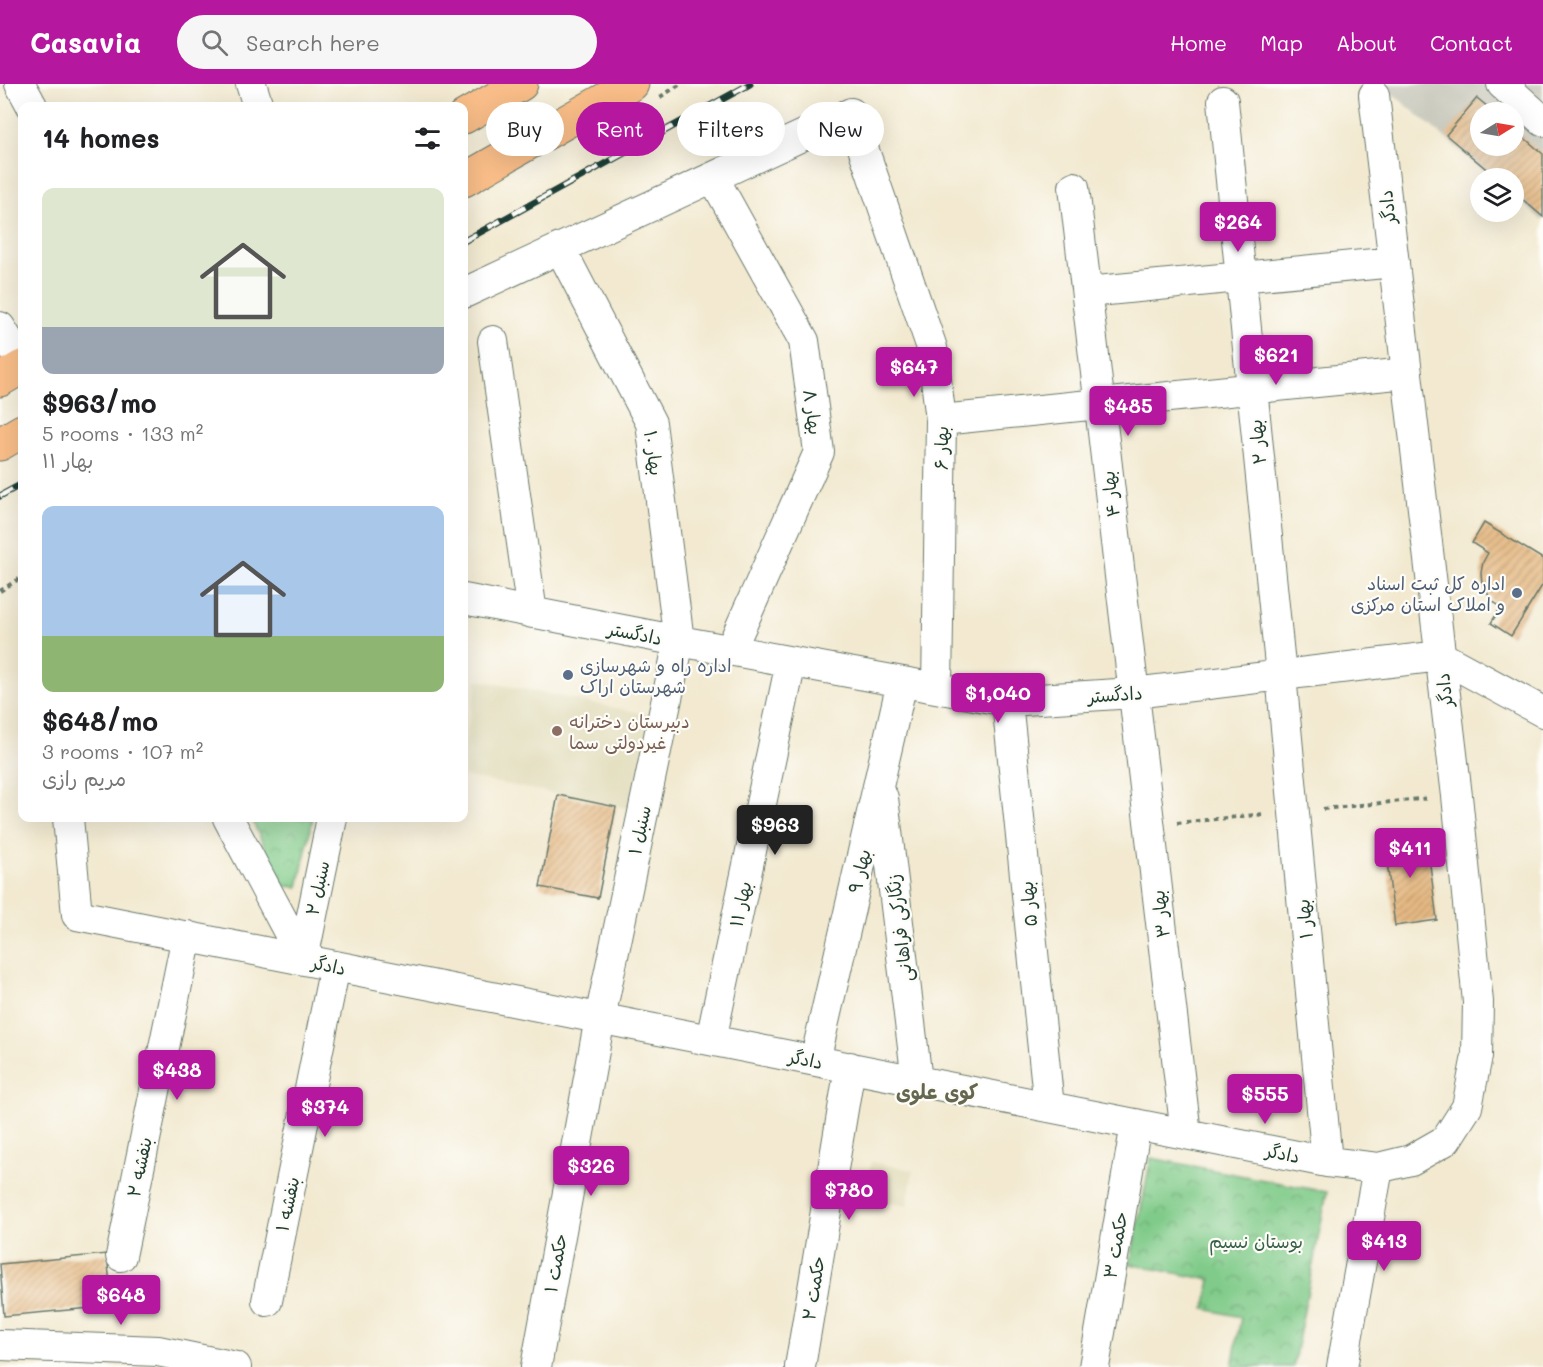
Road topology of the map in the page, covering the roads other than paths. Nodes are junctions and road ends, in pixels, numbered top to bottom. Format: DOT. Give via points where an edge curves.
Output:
graph roads {
  1 [pos="20,84"];
  2 [pos="251,84"];
  3 [pos="521,84"];
  4 [pos="632,84"];
  5 [pos="1502,84"];
  6 [pos="490,93"];
  7 [pos="1374,95"];
  8 [pos="1223,101"];
  9 [pos="30,102"];
  10 [pos="257,102"];
  11 [pos="468,113"];
  12 [pos="1543,121"];
  13 [pos="713,177"];
  14 [pos="468,178"];
  15 [pos="1074,187"];
  16 [pos="560,248"];
  17 [pos="1394,262"];
  18 [pos="1240,277"];
  19 [pos="468,291"];
  20 [pos="1087,292"];
  21 [pos="0,327"];
  22 [pos="493,341"];
  23 [pos="18,356"];
  24 [pos="18,369"];
  25 [pos="1407,373"];
  26 [pos="0,380"];
  27 [pos="1252,388"];
  28 [pos="1100,404"];
  29 [pos="941,420"];
  30 [pos="18,433"];
  31 [pos="0,444"];
  32 [pos="468,600"];
  33 [pos="532,613"];
  34 [pos="679,641"];
  35 [pos="730,651"];
  36 [pos="1440,656"];
  37 [pos="791,662"];
  38 [pos="1281,675"];
  39 [pos="902,682"];
  40 [pos="937,688"];
  41 [pos="1134,693"];
  42 [pos="1007,701"];
  43 [pos="1543,712"];
  44 [pos="881,775"];
  45 [pos="68,822"];
  46 [pos="230,822"];
  47 [pos="331,822"];
  48 [pos="187,936"];
  49 [pos="303,959"];
  50 [pos="335,966"];
  51 [pos="600,1018"];
  52 [pos="711,1040"];
  53 [pos="815,1061"];
  54 [pos="850,1067"];
  55 [pos="917,1081"];
  56 [pos="1049,1107"];
  57 [pos="1136,1124"];
  58 [pos="1186,1134"];
  59 [pos="1327,1162"];
  60 [pos="1378,1168"];
  61 [pos="121,1256"];
  62 [pos="267,1301"];
  63 [pos="8,1352"];
  64 [pos="236,1367"];
  65 [pos="536,1367"];
  66 [pos="800,1367"];
  67 [pos="1094,1367"];
  68 [pos="1342,1367"];
  1 -- 9 [label="street"];
  2 -- 10 [label="street"];
  3 -- 6 [label="main road"];
  4 -- 14 [label="main road"];
  5 -- 12 [label="street"];
  6 -- 11 [label="main road"];
  7 -- 17 [label="street, دادگر"];
  8 -- 18 [label="street, بهار ۲"];
  13 -- 16 [label="street"];
  13 -- 29 [label="street, بهار ۶" via="851,113 932,348"];
  13 -- 35 [label="street, بهار ۸" via="804,341 819,452"];
  15 -- 20 [label="street, بهار ۴"];
  16 -- 19 [label="street"];
  16 -- 34 [label="street, بهار ۱۰" via="651,423"];
  17 -- 18 [label="street"];
  17 -- 25 [label="street, دادگر"];
  18 -- 20 [label="street"];
  18 -- 27 [label="street, بهار ۲"];
  20 -- 28 [label="street, بهار ۴"];
  21 -- 23 [label="street"];
  22 -- 33 [label="street"];
  24 -- 26 [label="main road"];
  25 -- 27 [label="street"];
  25 -- 36 [label="street, دادگر"];
  27 -- 28 [label="street"];
  27 -- 38 [label="street, بهار ۲"];
  28 -- 29 [label="street"];
  28 -- 41 [label="street, بهار ۴"];
  29 -- 40 [label="street, بهار ۶"];
  30 -- 31 [label="main road"];
  32 -- 33 [label="street, دادگستر"];
  33 -- 34 [label="street, دادگستر"];
  34 -- 35 [label="street, دادگستر"];
  34 -- 51 [label="street, سنبل ۱"];
  35 -- 37 [label="street, دادگستر"];
  36 -- 38 [label="street, دادگستر"];
  36 -- 43 [label="street"];
  36 -- 60 [label="street, دادگر" via="1478,1002 1477,1056 1467,1107 1446,1140 1412,1160"];
  37 -- 39 [label="street, دادگستر"];
  37 -- 52 [label="street, بهار ۱۱"];
  38 -- 41 [label="street, دادگستر"];
  38 -- 59 [label="street, بهار ۱"];
  39 -- 40 [label="street, دادگستر"];
  39 -- 44 [label="street, بهار ۹"];
  40 -- 42 [label="street, دادگستر"];
  41 -- 42 [label="street, دادگستر"];
  41 -- 58 [label="street, بهار ۳"];
  42 -- 56 [label="street, بهار ۵"];
  44 -- 53 [label="street, بهار ۹"];
  44 -- 55 [label="street, زنگارکی فراهانی"];
  45 -- 48 [label="street, دادگر" via="77,915"];
  46 -- 49 [label="street"];
  47 -- 49 [label="street, سنبل ۲"];
  48 -- 49 [label="street, دادگر"];
  48 -- 61 [label="street, بنفشه ۲"];
  49 -- 50 [label="street, دادگر"];
  50 -- 51 [label="street, دادگر"];
  50 -- 62 [label="street, بنفشه ۱"];
  51 -- 52 [label="street, دادگر"];
  51 -- 65 [label="street, حکمت ۱"];
  52 -- 53 [label="street, دادگر"];
  53 -- 54 [label="street, دادگر"];
  54 -- 55 [label="street, دادگر"];
  54 -- 66 [label="street, حکمت ۲"];
  55 -- 56 [label="street, دادگر"];
  56 -- 57 [label="street, دادگر"];
  57 -- 58 [label="street, دادگر"];
  57 -- 67 [label="street, حکمت ۳"];
  58 -- 59 [label="street, دادگر"];
  59 -- 60 [label="street, دادگر"];
  60 -- 68 [label="street"];
  63 -- 64 [label="street" via="158,1352"];
}
